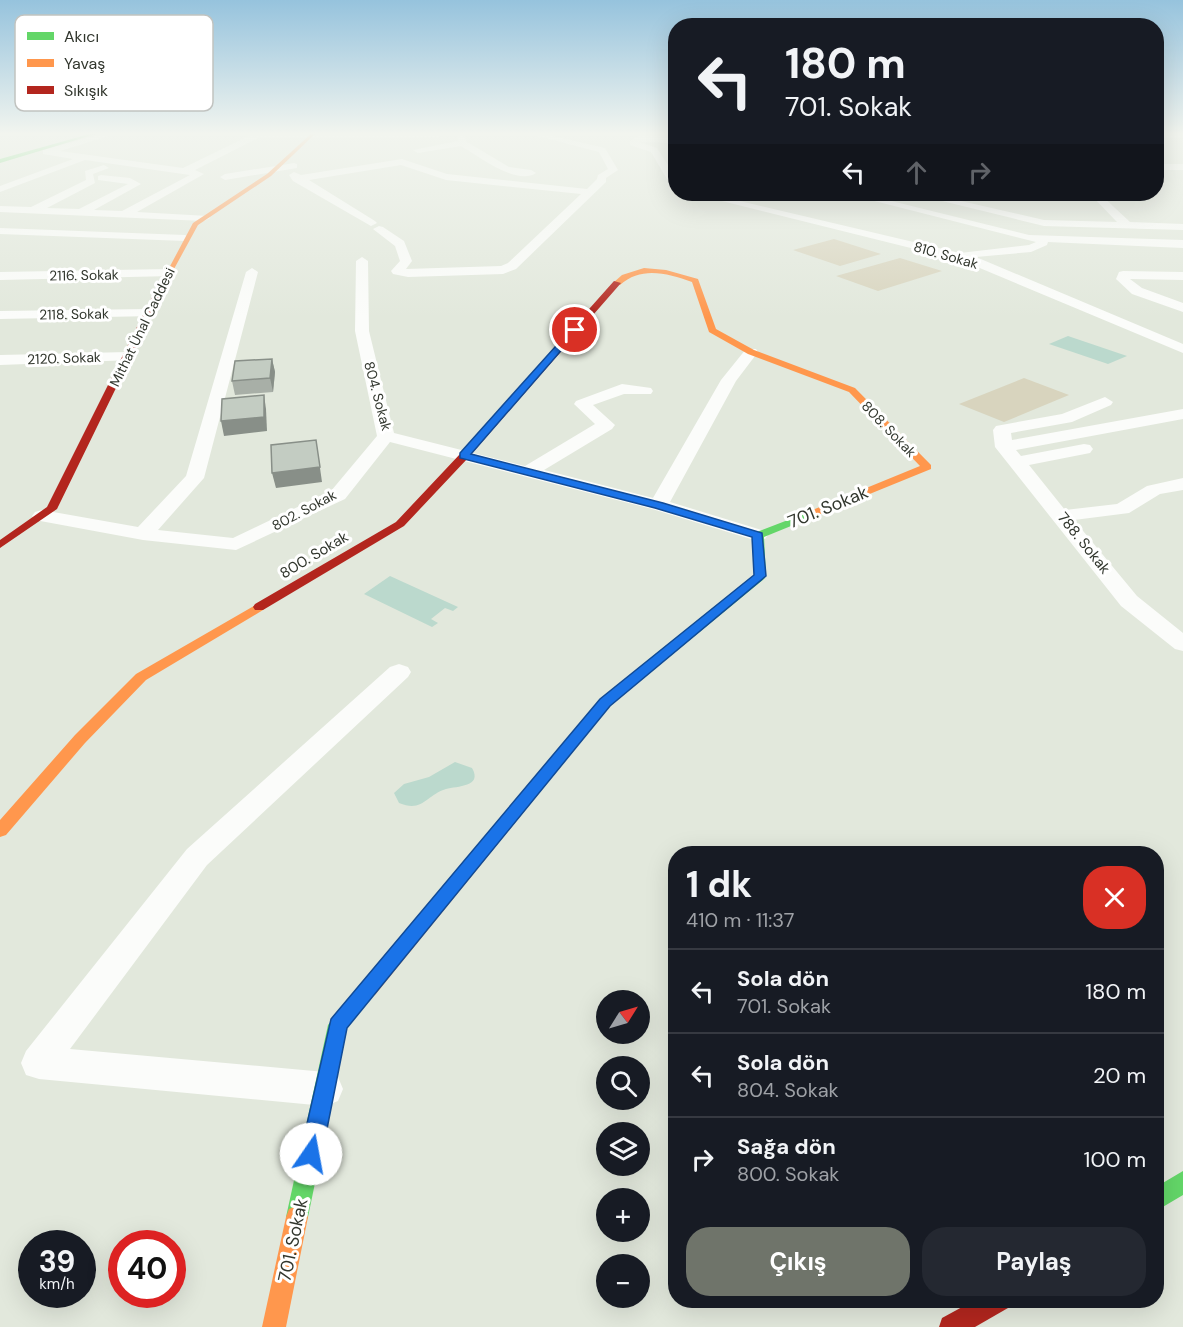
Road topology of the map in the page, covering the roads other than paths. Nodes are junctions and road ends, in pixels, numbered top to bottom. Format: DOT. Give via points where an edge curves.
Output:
graph roads {
  1 [pos="64,195"];
  2 [pos="89,195"];
  3 [pos="114,195"];
  4 [pos="160,195"];
  5 [pos="238,195"];
  6 [pos="325,195"];
  7 [pos="585,195"];
  8 [pos="108,198"];
  9 [pos="730,201"];
  10 [pos="880,201"];
  11 [pos="949,201"];
  12 [pos="1102,201"];
  13 [pos="0,209"];
  14 [pos="33,210"];
  15 [pos="81,212"];
  16 [pos="125,214"];
  17 [pos="204,218"];
  18 [pos="1128,226"];
  19 [pos="1183,227"];
  20 [pos="0,231"];
  21 [pos="185,238"];
  22 [pos="1048,241"];
  23 [pos="1183,244"];
  24 [pos="957,256"];
  25 [pos="362,261"];
  26 [pos="252,272"];
  27 [pos="168,273"];
  28 [pos="0,276"];
  29 [pos="1183,276"];
  30 [pos="1183,308"];
  31 [pos="148,313"];
  32 [pos="0,315"];
  33 [pos="1183,349"];
  34 [pos="751,352"];
  35 [pos="128,357"];
  36 [pos="0,360"];
  37 [pos="645,391"];
  38 [pos="1105,402"];
  39 [pos="1183,414"];
  40 [pos="1183,429"];
  41 [pos="386,436"];
  42 [pos="1003,439"];
  43 [pos="464,456"];
  44 [pos="1018,462"];
  45 [pos="927,467"];
  46 [pos="528,472"];
  47 [pos="1183,484"];
  48 [pos="659,505"];
  49 [pos="42,516"];
  50 [pos="1062,516"];
  51 [pos="143,534"];
  52 [pos="758,535"];
  53 [pos="0,545"];
  54 [pos="1183,644"];
  55 [pos="399,672"];
  56 [pos="0,831"];
  57 [pos="325,1089"];
  58 [pos="1183,1182"];
  59 [pos="1164,1195"];
  60 [pos="985,1308"];
  61 [pos="274,1327"];
  62 [pos="951,1327"];
  1 -- 14 [label="street"];
  2 -- 8 [label="street"];
  3 -- 8 [label="street"];
  4 -- 16 [label="street"];
  5 -- 17 [label="street, Mithat Ünal Caddesi"];
  6 -- 7 [label="street" via="400,244 406,261 397,271 503,270 512,266"];
  8 -- 15 [label="street"];
  9 -- 24 [label="street, 810. Sokak"];
  10 -- 22 [label="street"];
  11 -- 18 [label="street" via="1044,223"];
  12 -- 18 [label="street"];
  13 -- 14 [label="street"];
  14 -- 15 [label="street"];
  15 -- 16 [label="street"];
  16 -- 17 [label="street"];
  17 -- 21 [label="street, Mithat Ünal Caddesi"];
  18 -- 19 [label="street"];
  20 -- 21 [label="street"];
  21 -- 27 [label="street, Mithat Ünal Caddesi"];
  22 -- 23 [label="street"];
  22 -- 24 [label="street" via="1031,248"];
  24 -- 33 [label="street, 810. Sokak"];
  25 -- 41 [label="street, 804. Sokak" via="362,331"];
  26 -- 51 [label="street" via="195,478"];
  27 -- 28 [label="street, 2116. Sokak"];
  27 -- 31 [label="street, Mithat Ünal Caddesi"];
  29 -- 30 [label="street" via="1123,275 1122,279 1137,291"];
  31 -- 32 [label="street, 2118. Sokak"];
  31 -- 35 [label="street, Mithat Ünal Caddesi"];
  34 -- 43 [label="street, 800. Sokak" via="712,330 695,281 656,269 630,273 620,279"];
  34 -- 45 [label="street, 808. Sokak" via="852,390"];
  34 -- 48 [label="street" via="729,380"];
  35 -- 36 [label="street, 2120. Sokak"];
  35 -- 49 [label="street, Mithat Ünal Caddesi" via="52,509"];
  37 -- 46 [label="street" via="622,389 582,404 606,424"];
  38 -- 42 [label="street"];
  39 -- 42 [label="street"];
  40 -- 44 [label="street"];
  41 -- 43 [label="street, 804. Sokak"];
  41 -- 51 [label="street, 802. Sokak" via="338,495 236,544"];
  42 -- 44 [label="street, 788. Sokak"];
  43 -- 46 [label="street, 804. Sokak"];
  43 -- 56 [label="street, 800. Sokak" via="400,524 141,677 80,739"];
  44 -- 50 [label="street, 788. Sokak"];
  45 -- 52 [label="street, 701. Sokak"];
  46 -- 48 [label="street, 804. Sokak"];
  47 -- 50 [label="street" via="1154,489 1122,509"];
  48 -- 52 [label="street, 804. Sokak"];
  49 -- 51 [label="street"];
  49 -- 53 [label="street, Mithat Ünal Caddesi"];
  50 -- 54 [label="street, 788. Sokak" via="1130,601"];
  52 -- 57 [label="street, 701. Sokak" via="760,576 605,703 338,1025"];
  55 -- 57 [label="street" via="196,857 39,1063"];
  57 -- 61 [label="street, 701. Sokak"];
  58 -- 59 [label="street"];
  60 -- 62 [label="street"];
}
